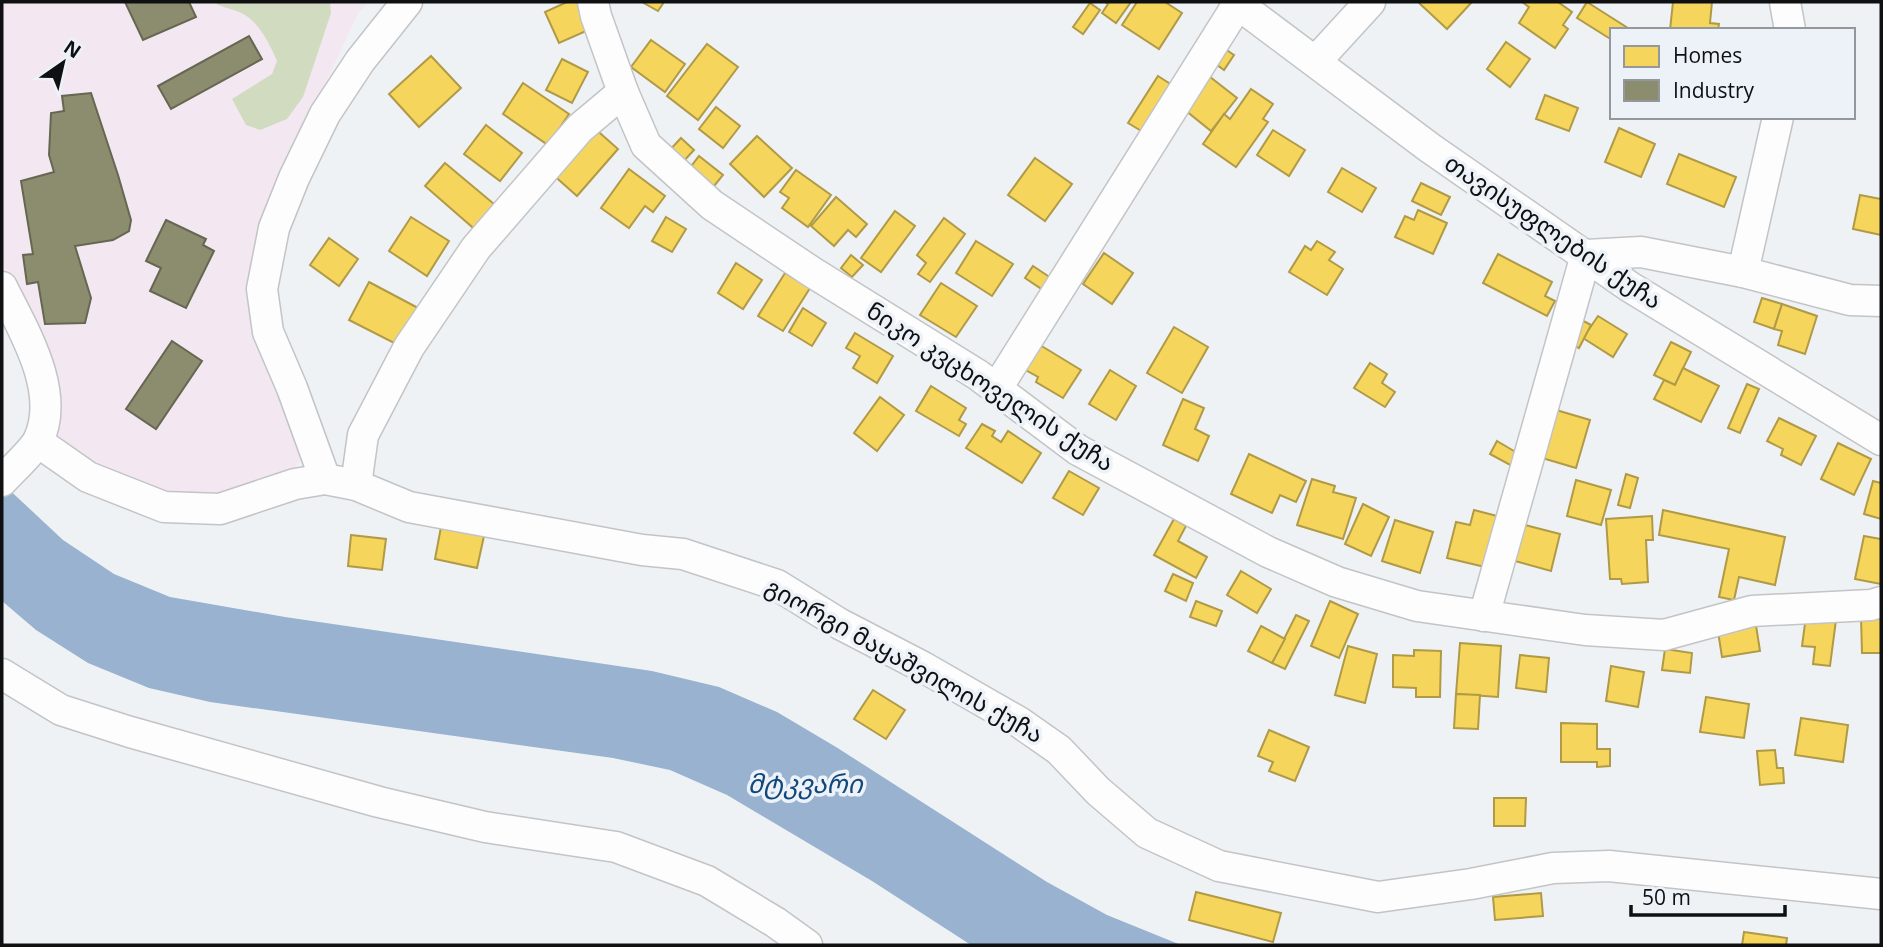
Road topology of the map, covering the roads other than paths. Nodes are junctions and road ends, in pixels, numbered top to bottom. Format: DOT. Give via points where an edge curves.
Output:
graph roads {
  1 [pos="407,2"];
  2 [pos="593,2"];
  3 [pos="1370,2"];
  4 [pos="1785,2"];
  5 [pos="1237,3"];
  6 [pos="1790,28"];
  7 [pos="1316,61"];
  8 [pos="623,92"];
  9 [pos="1778,119"];
  10 [pos="1586,255"];
  11 [pos="1743,272"];
  12 [pos="2,287"];
  13 [pos="1881,302"];
  14 [pos="997,388"];
  15 [pos="1881,440"];
  16 [pos="38,442"];
  17 [pos="8,475"];
  18 [pos="325,479"];
  19 [pos="356,485"];
  20 [pos="1881,602"];
  21 [pos="1484,616"];
  22 [pos="2,674"];
  23 [pos="1881,894"];
  24 [pos="807,945"];
  1 -- 18 [label="street" via="325,114 274,228 262,289 268,332"];
  2 -- 8 [label="street, ნიკო კვცხოველის ქუჩა"];
  3 -- 7 [label="street"];
  4 -- 6 [label="street"];
  5 -- 7 [label="street, თავისუფლების ქუჩა"];
  5 -- 14 [label="street, თავისუფლების ქუჩა"];
  7 -- 10 [label="street, თავისუფლების ქუჩა" via="1430,148"];
  8 -- 14 [label="street, ნიკო კვცხოველის ქუჩა" via="646,145 712,205"];
  8 -- 19 [label="street" via="580,128 476,248 431,314 363,435"];
  9 -- 11 [label="street"];
  10 -- 11 [label="street" via="1641,252"];
  10 -- 15 [label="street, თავისუფლების ქუჩა" via="1630,287"];
  10 -- 21 [label="street"];
  11 -- 13 [label="street" via="1850,299"];
  12 -- 16 [label="street" via="37,360 44,386"];
  14 -- 21 [label="street, ნიკო კვცხოველის ქუჩა" via="1078,450 1268,552 1337,582 1417,606"];
  16 -- 17 [label="street"];
  16 -- 18 [label="street, გიორგი მაყაშვილის ქუჩა" via="88,477 164,507 220,509"];
  18 -- 19 [label="street, გიორგი მაყაშვილის ქუჩა"];
  19 -- 23 [label="street, გიორგი მაყაშვილის ქუჩა" via="409,507 683,554 777,585 1019,722 1059,750 1147,833 1219,866 1378,897 1553,868 1609,866"];
  20 -- 21 [label="street, ნიკო კვცხოველის ქუჩა" via="1752,611 1664,635"];
  22 -- 24 [label="street" via="61,710 130,732 379,802 485,827 616,847 707,881"];
}
